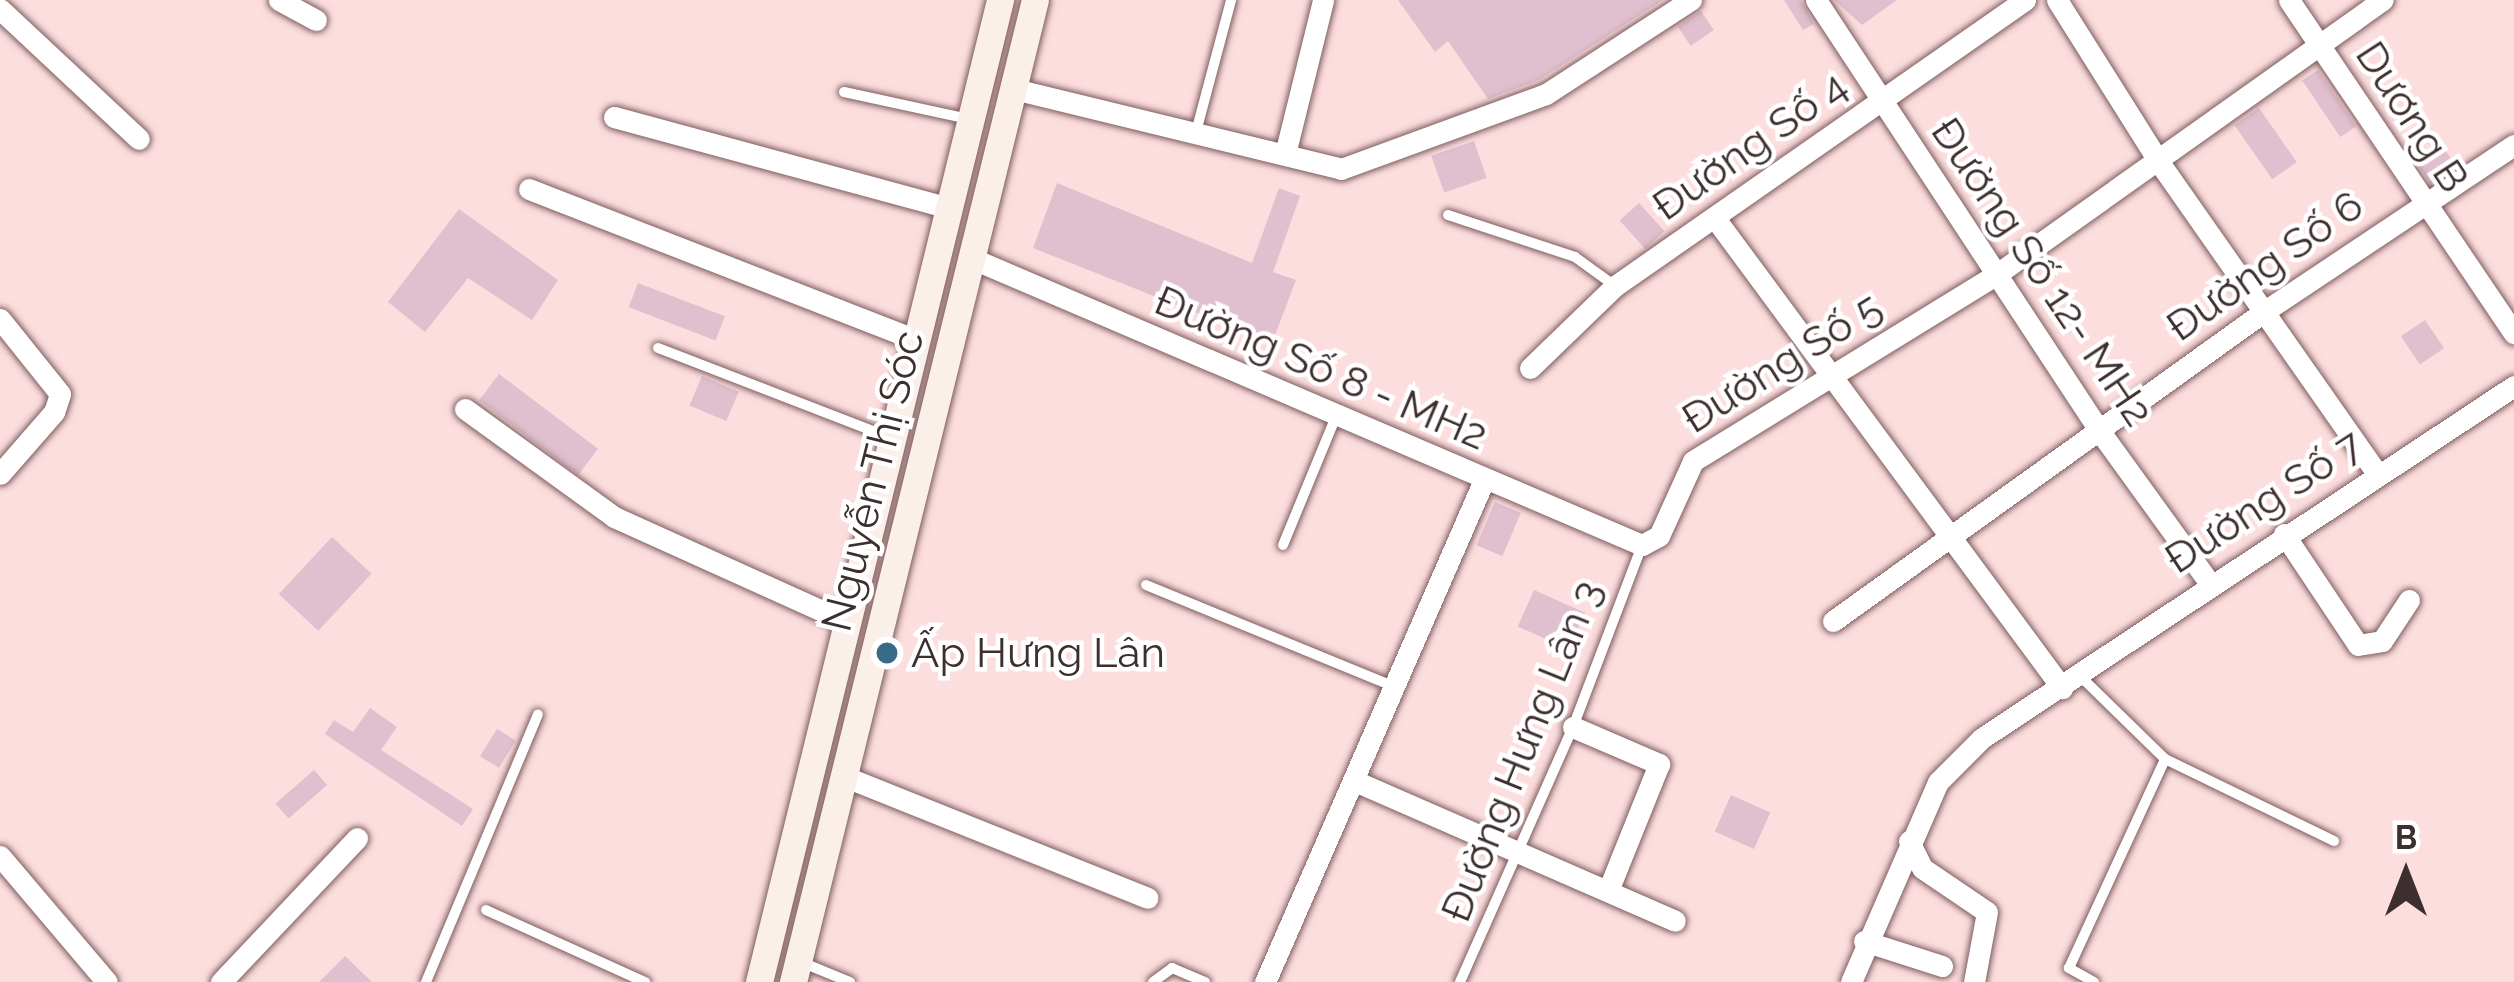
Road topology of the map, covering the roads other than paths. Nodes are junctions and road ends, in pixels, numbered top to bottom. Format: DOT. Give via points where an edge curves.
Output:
graph roads {
  1 [pos="279,0"];
  2 [pos="1000,0"];
  3 [pos="1036,0"];
  4 [pos="1231,0"];
  5 [pos="1323,0"];
  6 [pos="1691,0"];
  7 [pos="1816,0"];
  8 [pos="2025,0"];
  9 [pos="2057,0"];
  10 [pos="2289,0"];
  11 [pos="2382,0"];
  12 [pos="0,9"];
  13 [pos="316,20"];
  14 [pos="2320,47"];
  15 [pos="1014,89"];
  16 [pos="844,92"];
  17 [pos="1880,102"];
  18 [pos="614,117"];
  19 [pos="972,119"];
  20 [pos="1196,132"];
  21 [pos="139,139"];
  22 [pos="2514,146"];
  23 [pos="1285,154"];
  24 [pos="2159,162"];
  25 [pos="529,189"];
  26 [pos="2421,205"];
  27 [pos="949,208"];
  28 [pos="1448,215"];
  29 [pos="1717,221"];
  30 [pos="971,258"];
  31 [pos="1997,274"];
  32 [pos="1616,286"];
  33 [pos="2262,313"];
  34 [pos="0,319"];
  35 [pos="2514,333"];
  36 [pos="914,339"];
  37 [pos="658,348"];
  38 [pos="1530,368"];
  39 [pos="1834,376"];
  40 [pos="2514,386"];
  41 [pos="465,409"];
  42 [pos="1335,419"];
  43 [pos="2101,433"];
  44 [pos="889,437"];
  45 [pos="2378,473"];
  46 [pos="0,474"];
  47 [pos="1484,481"];
  48 [pos="2284,534"];
  49 [pos="1946,536"];
  50 [pos="1283,544"];
  51 [pos="1642,544"];
  52 [pos="2210,583"];
  53 [pos="1146,586"];
  54 [pos="2408,600"];
  55 [pos="844,621"];
  56 [pos="1833,621"];
  57 [pos="2071,682"];
  58 [pos="1398,688"];
  59 [pos="538,714"];
  60 [pos="1573,727"];
  61 [pos="2165,759"];
  62 [pos="843,776"];
  63 [pos="1355,781"];
  64 [pos="357,838"];
  65 [pos="1909,842"];
  66 [pos="2334,842"];
  67 [pos="1520,853"];
  68 [pos="0,856"];
  69 [pos="1608,891"];
  70 [pos="1148,898"];
  71 [pos="486,910"];
  72 [pos="1675,921"];
  73 [pos="1864,941"];
  74 [pos="767,950"];
  75 [pos="1942,966"];
  76 [pos="795,971"];
  77 [pos="107,982"];
  78 [pos="221,982"];
  79 [pos="426,982"];
  80 [pos="645,982"];
  81 [pos="759,982"];
  82 [pos="850,982"];
  83 [pos="1153,982"];
  84 [pos="1205,982"];
  85 [pos="1264,982"];
  86 [pos="1460,982"];
  87 [pos="1851,982"];
  88 [pos="1974,982"];
  89 [pos="2094,982"];
  1 -- 13 [label="street"];
  2 -- 19 [label="main road, Nguyễn Thị Sóc"];
  3 -- 15 [label="main road, Nguyễn Thị Sóc"];
  4 -- 20 [label="lane"];
  5 -- 23 [label="street"];
  6 -- 23 [label="street" via="1546,94 1451,131 1341,170"];
  7 -- 17 [label="street, Đường Số 12- MH2"];
  8 -- 17 [label="street, Đường Số 4"];
  9 -- 24 [label="street"];
  10 -- 14 [label="street, Dương B"];
  11 -- 14 [label="street"];
  12 -- 21 [label="street"];
  14 -- 24 [label="street, Đường Số 5"];
  14 -- 26 [label="street, Dương B"];
  15 -- 20 [label="street"];
  15 -- 30 [label="main road, Nguyễn Thị Sóc"];
  16 -- 19 [label="lane"];
  17 -- 29 [label="street, Đường Số 4"];
  17 -- 31 [label="street, Đường Số 12- MH2"];
  18 -- 27 [label="street"];
  19 -- 27 [label="main road, Nguyễn Thị Sóc"];
  20 -- 23 [label="street"];
  22 -- 26 [label="street, Đường Số 6"];
  24 -- 31 [label="street, Đường Số 5"];
  24 -- 33 [label="street"];
  25 -- 36 [label="street"];
  26 -- 33 [label="street, Đường Số 6"];
  26 -- 35 [label="street, Dương B"];
  27 -- 36 [label="main road, Nguyễn Thị Sóc"];
  28 -- 32 [label="lane" via="1574,257"];
  29 -- 32 [label="street, Đường Số 4"];
  29 -- 39 [label="street"];
  30 -- 42 [label="street, Đường Số 8 - MH2"];
  30 -- 62 [label="main road, Nguyễn Thị Sóc"];
  31 -- 39 [label="street, Đường Số 5"];
  31 -- 43 [label="street, Đường Số 12- MH2"];
  32 -- 38 [label="street, Đường Số 4"];
  33 -- 43 [label="street, Đường Số 6"];
  33 -- 45 [label="street"];
  34 -- 46 [label="street" via="60,394 55,412"];
  36 -- 44 [label="main road, Nguyễn Thị Sóc"];
  37 -- 44 [label="lane"];
  39 -- 49 [label="street"];
  39 -- 51 [label="street, Đường Số 5" via="1693,461 1659,536"];
  40 -- 45 [label="street, Đường Số 7"];
  41 -- 55 [label="street" via="614,517"];
  42 -- 47 [label="street, Đường Số 8 - MH2"];
  42 -- 50 [label="lane"];
  43 -- 49 [label="street, Đường Số 6"];
  43 -- 52 [label="street, Đường Số 12- MH2"];
  44 -- 55 [label="main road, Nguyễn Thị Sóc"];
  45 -- 48 [label="street, Đường Số 7"];
  47 -- 51 [label="street, Đường Số 8 - MH2"];
  47 -- 58 [label="street"];
  48 -- 52 [label="street, Đường Số 7"];
  48 -- 54 [label="street" via="2358,645 2382,641"];
  49 -- 56 [label="street, Đường Số 6"];
  49 -- 57 [label="street"];
  51 -- 60 [label="lane, Đường Hưng Lân 3"];
  52 -- 57 [label="street, Đường Số 7"];
  53 -- 58 [label="lane"];
  55 -- 74 [label="main road, Nguyễn Thị Sóc"];
  57 -- 61 [label="lane"];
  57 -- 65 [label="street, Đường Số 7" via="1982,738 1938,782"];
  58 -- 63 [label="street"];
  59 -- 79 [label="lane"];
  60 -- 67 [label="lane, Đường Hưng Lân 3"];
  60 -- 69 [label="street" via="1659,764"];
  61 -- 66 [label="lane"];
  61 -- 89 [label="lane" via="2069,968"];
  62 -- 70 [label="street"];
  62 -- 76 [label="main road, Nguyễn Thị Sóc"];
  63 -- 67 [label="street"];
  63 -- 85 [label="street"];
  64 -- 78 [label="street"];
  65 -- 73 [label="street, Đường Số 7"];
  65 -- 88 [label="street" via="1922,868 1988,912"];
  67 -- 69 [label="street"];
  67 -- 86 [label="lane, Đường Hưng Lân 3"];
  68 -- 77 [label="street"];
  69 -- 72 [label="street"];
  71 -- 80 [label="lane"];
  73 -- 75 [label="street"];
  73 -- 87 [label="street, Đường Số 7"];
  74 -- 76 [label="street"];
  74 -- 81 [label="main road, Nguyễn Thị Sóc"];
  76 -- 82 [label="lane"];
  83 -- 84 [label="lane" via="1172,968"];
}
